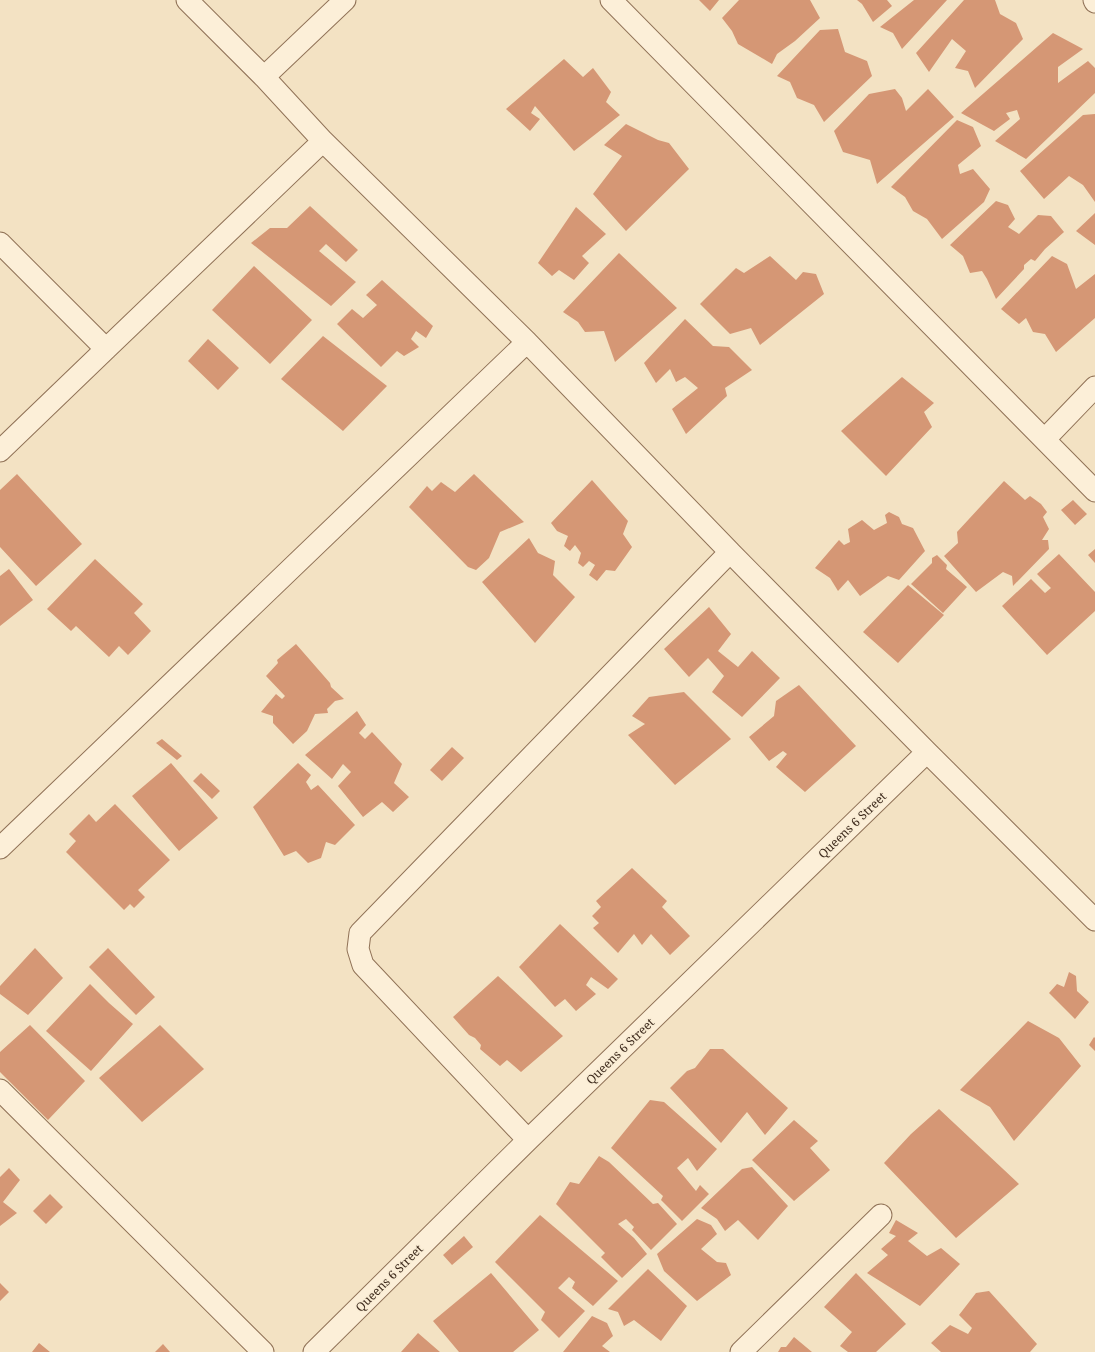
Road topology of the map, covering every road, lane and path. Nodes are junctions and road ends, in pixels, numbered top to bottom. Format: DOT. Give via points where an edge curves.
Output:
graph roads {
  1 [pos="187,0"];
  2 [pos="345,0"];
  3 [pos="611,0"];
  4 [pos="264,77"];
  5 [pos="323,141"];
  6 [pos="0,243"];
  7 [pos="527,342"];
  8 [pos="106,349"];
  9 [pos="1095,387"];
  10 [pos="1045,439"];
  11 [pos="0,451"];
  12 [pos="1095,491"];
  13 [pos="730,552"];
  14 [pos="927,752"];
  15 [pos="0,848"];
  16 [pos="1095,920"];
  17 [pos="0,1090"];
  18 [pos="528,1140"];
  19 [pos="881,1215"];
  20 [pos="263,1352"];
  21 [pos="314,1352"];
  22 [pos="741,1352"];
  1 -- 4 [label="street"];
  2 -- 4 [label="street"];
  3 -- 10 [label="street"];
  4 -- 5 [label="street"];
  5 -- 7 [label="street"];
  5 -- 8 [label="street"];
  6 -- 8 [label="street"];
  7 -- 13 [label="street"];
  7 -- 15 [label="street"];
  8 -- 11 [label="street"];
  9 -- 10 [label="street"];
  10 -- 12 [label="street"];
  13 -- 14 [label="street"];
  13 -- 18 [label="street" via="360,933 358,949 363,965"];
  14 -- 16 [label="street"];
  14 -- 18 [label="street, Queens 6 Street"];
  17 -- 20 [label="street"];
  18 -- 21 [label="street, Queens 6 Street"];
  19 -- 22 [label="street"];
}
